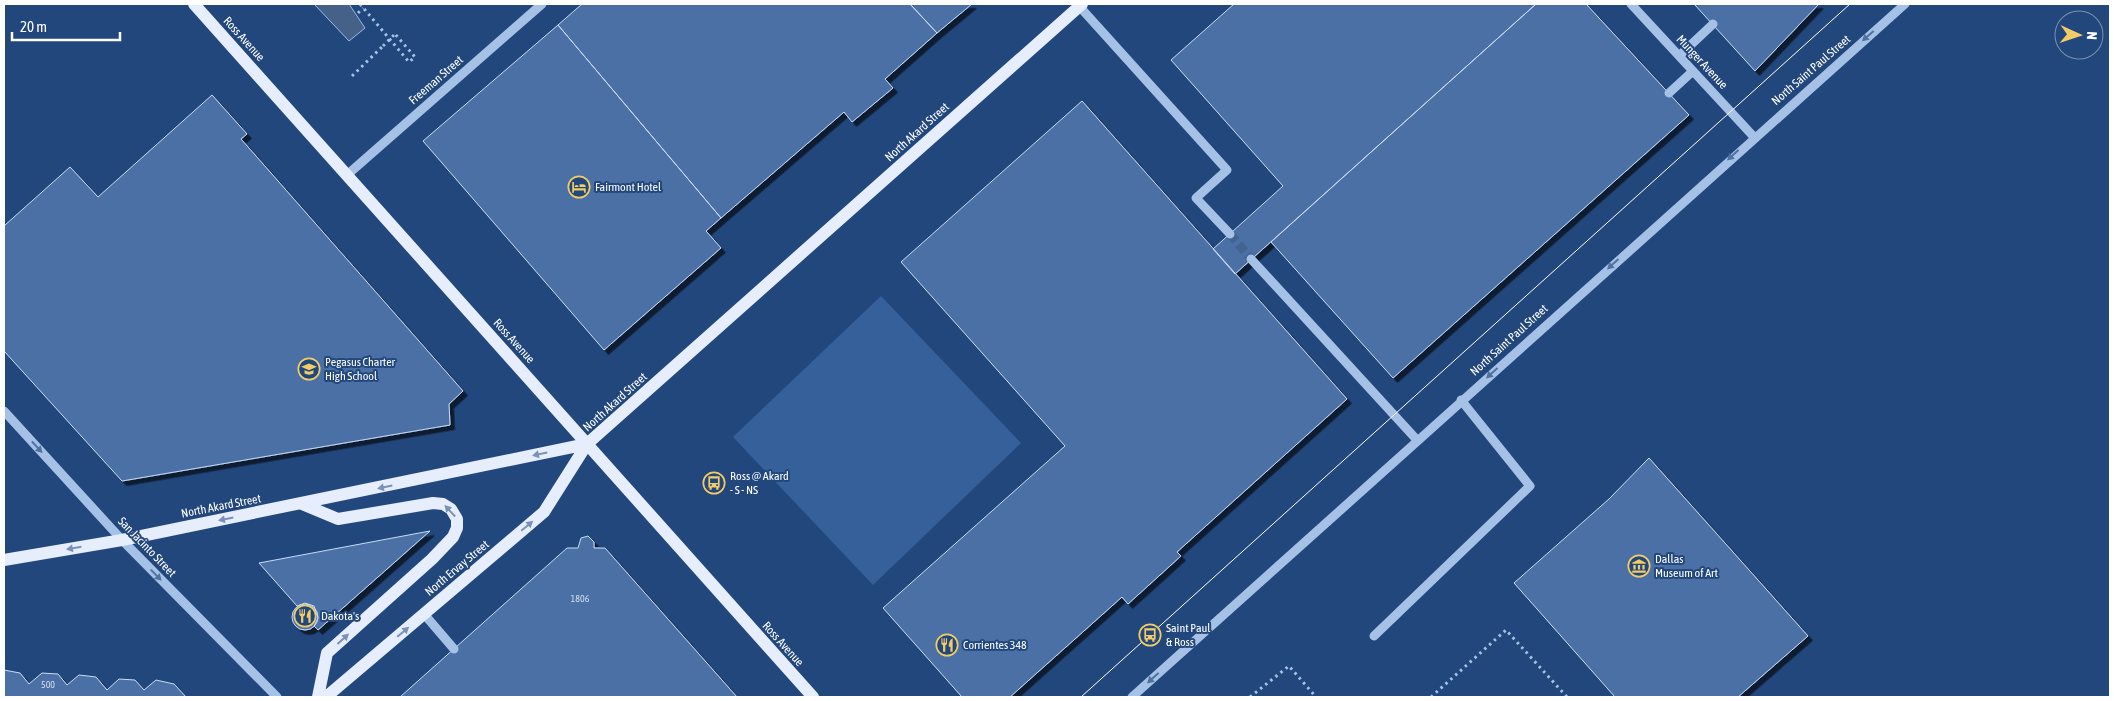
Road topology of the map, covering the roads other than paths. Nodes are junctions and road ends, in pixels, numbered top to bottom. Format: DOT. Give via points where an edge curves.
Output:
graph roads {
  1 [pos="194,4"];
  2 [pos="542,4"];
  3 [pos="1631,4"];
  4 [pos="1905,4"];
  5 [pos="1080,5"];
  6 [pos="1712,24"];
  7 [pos="1680,56"];
  8 [pos="1694,71"];
  9 [pos="1669,93"];
  10 [pos="1754,137"];
  11 [pos="348,175"];
  12 [pos="1230,234"];
  13 [pos="1251,259"];
  14 [pos="1461,400"];
  15 [pos="4,411"];
  16 [pos="1417,440"];
  17 [pos="587,444"];
  18 [pos="302,504"];
  19 [pos="122,540"];
  20 [pos="4,560"];
  21 [pos="424,614"];
  22 [pos="1374,636"];
  23 [pos="454,648"];
  24 [pos="277,697"];
  25 [pos="318,697"];
  26 [pos="326,697"];
  27 [pos="813,697"];
  28 [pos="1132,697"];
  1 -- 11 [label="main road, Ross Avenue"];
  2 -- 11 [label="street, Freeman Street"];
  3 -- 7 [label="street, Munger Avenue"];
  4 -- 10 [label="street, North Saint Paul Street, one-way"];
  5 -- 12 [label="street" via="1227,170 1196,198"];
  5 -- 17 [label="main road, North Akard Street"];
  6 -- 7 [label="street"];
  7 -- 8 [label="street, Munger Avenue"];
  8 -- 9 [label="street"];
  8 -- 10 [label="street, Munger Avenue"];
  10 -- 14 [label="street, North Saint Paul Street, one-way"];
  11 -- 17 [label="main road, Ross Avenue"];
  13 -- 16 [label="street"];
  14 -- 16 [label="street, North Saint Paul Street"];
  14 -- 22 [label="street" via="1530,486"];
  15 -- 19 [label="street, San Jacinto Street, one-way"];
  16 -- 28 [label="street, North Saint Paul Street, one-way"];
  17 -- 18 [label="main road, North Akard Street, one-way"];
  21 -- 17 [label="main road, North Ervay Street, one-way" via="544,512"];
  17 -- 27 [label="main road, Ross Avenue"];
  18 -- 19 [label="main road, North Akard Street, one-way"];
  25 -- 18 [label="main road, one-way" via="327,654 432,559 453,537 457,519 451,509 433,503 338,519"];
  19 -- 20 [label="main road, North Akard Street, one-way"];
  19 -- 24 [label="street, San Jacinto Street, one-way"];
  21 -- 23 [label="street"];
  26 -- 21 [label="main road, North Ervay Street, one-way"];
}
